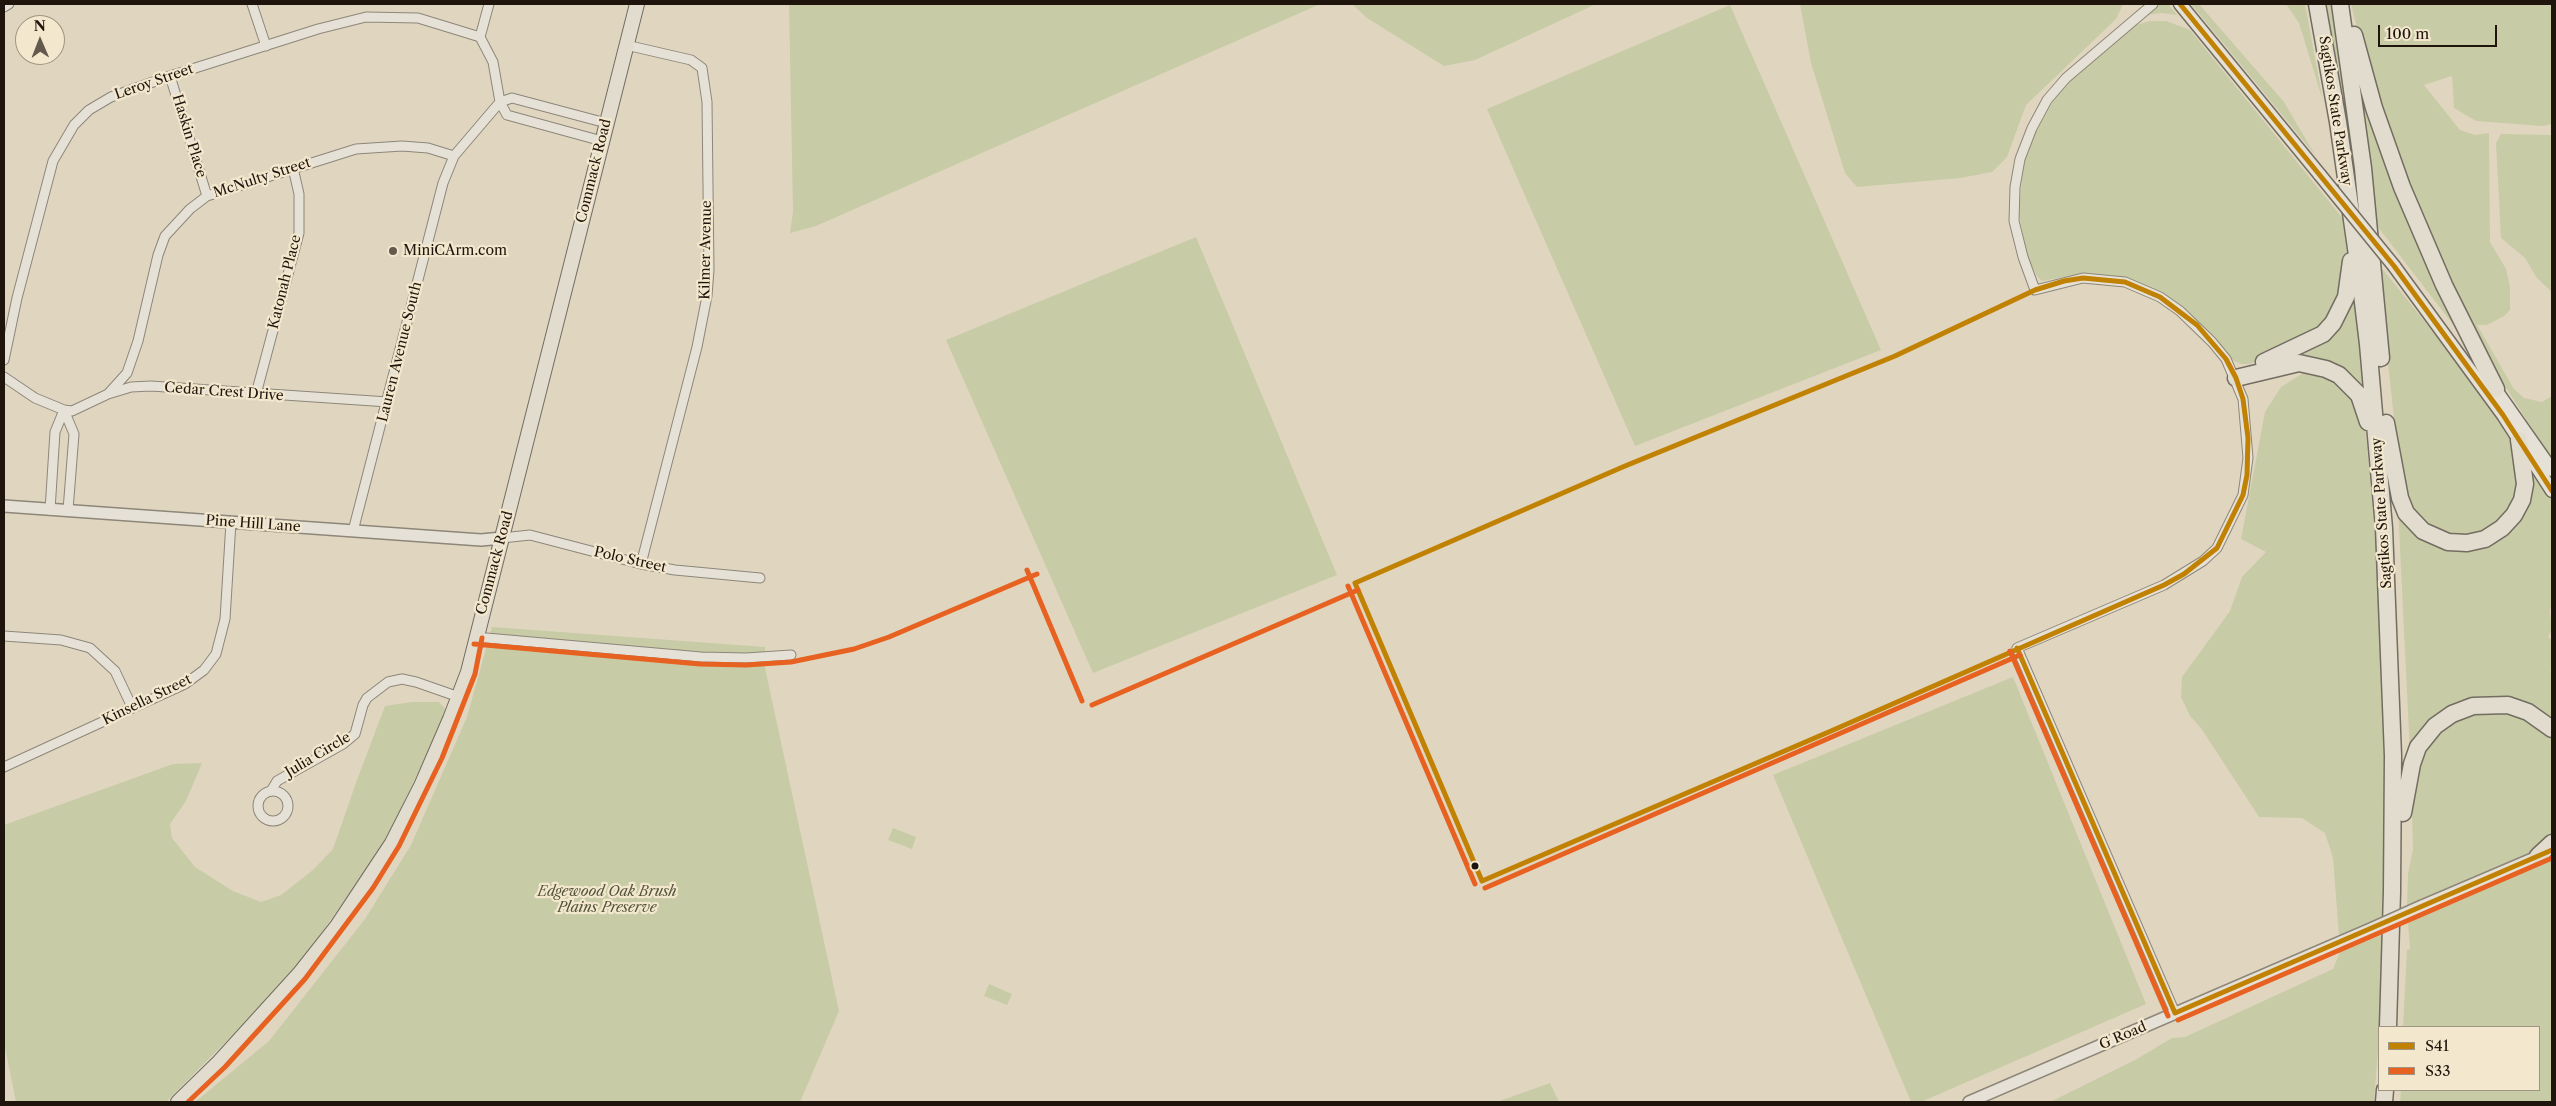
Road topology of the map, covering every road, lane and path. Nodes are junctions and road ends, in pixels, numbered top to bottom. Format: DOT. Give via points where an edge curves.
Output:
graph roads {
  1 [pos="9,4"];
  2 [pos="252,4"];
  3 [pos="489,4"];
  4 [pos="637,4"];
  5 [pos="2153,4"];
  6 [pos="2180,4"];
  7 [pos="2317,4"];
  8 [pos="2340,4"];
  9 [pos="2347,4"];
  10 [pos="4,7"];
  11 [pos="480,37"];
  12 [pos="626,45"];
  13 [pos="266,46"];
  14 [pos="170,76"];
  15 [pos="500,102"];
  16 [pos="606,123"];
  17 [pos="602,141"];
  18 [pos="454,156"];
  19 [pos="293,168"];
  20 [pos="207,196"];
  21 [pos="2350,199"];
  22 [pos="2394,266"];
  23 [pos="4,360"];
  24 [pos="4,377"];
  25 [pos="2236,378"];
  26 [pos="2496,389"];
  27 [pos="108,394"];
  28 [pos="256,394"];
  29 [pos="388,402"];
  30 [pos="64,410"];
  31 [pos="2386,422"];
  32 [pos="2519,440"];
  33 [pos="2552,470"];
  34 [pos="2552,491"];
  35 [pos="4,506"];
  36 [pos="50,510"];
  37 [pos="68,510"];
  38 [pos="232,522"];
  39 [pos="2384,528"];
  40 [pos="353,531"];
  41 [pos="502,538"];
  42 [pos="641,564"];
  43 [pos="760,578"];
  44 [pos="4,636"];
  45 [pos="476,637"];
  46 [pos="791,655"];
  47 [pos="459,697"];
  48 [pos="132,707"];
  49 [pos="2552,729"];
  50 [pos="4,767"];
  51 [pos="271,791"];
  52 [pos="2403,813"];
  53 [pos="2552,843"];
  54 [pos="2545,853"];
  55 [pos="2175,1013"];
  56 [pos="2388,1026"];
  57 [pos="2398,1026"];
  58 [pos="178,1102"];
  59 [pos="1969,1102"];
  1 -- 10 [label="street"];
  2 -- 13 [label="street"];
  3 -- 11 [label="street"];
  4 -- 12 [label="main road, Commack Road"];
  5 -- 25 [label="street" via="2066,78 2047,100 2020,159 2014,221 2035,290 2083,278 2125,282 2142,288 2180,310 2197,325 2226,358"];
  6 -- 22 [label="main road, bridge"];
  7 -- 21 [label="highway, Sagtikos State Parkway"];
  8 -- 31 [label="highway, Sagtikos State Parkway" via="2363,168"];
  9 -- 26 [label="highway" via="2368,89 2402,187 2444,285"];
  11 -- 13 [label="street, Leroy Street" via="418,18 384,16 347,21"];
  11 -- 15 [label="street" via="493,62"];
  12 -- 16 [label="main road, Commack Road"];
  12 -- 42 [label="street, Kilmer Avenue" via="691,60 702,68 707,102 707,296"];
  13 -- 14 [label="street, Leroy Street"];
  14 -- 20 [label="street, Haskin Place"];
  14 -- 23 [label="street, Leroy Street" via="111,96 89,110 62,142 53,161"];
  15 -- 16 [label="street" via="512,98"];
  15 -- 17 [label="street" via="507,115"];
  15 -- 18 [label="street, Lauren Avenue South"];
  16 -- 17 [label="main road, Commack Road"];
  17 -- 41 [label="main road, Commack Road"];
  18 -- 19 [label="street, McNulty Street" via="428,148 378,146 356,149"];
  18 -- 29 [label="street, Lauren Avenue South" via="443,183"];
  19 -- 20 [label="street, McNulty Street"];
  19 -- 28 [label="street, Katonah Place" via="299,194 299,233"];
  20 -- 27 [label="street, McNulty Street" via="165,236 127,373"];
  21 -- 25 [label="highway" via="2350,281 2333,323 2323,334"];
  21 -- 39 [label="highway, Sagtikos State Parkway" via="2368,344"];
  22 -- 26 [label="main road" via="2414,284"];
  22 -- 32 [label="main road"];
  24 -- 30 [label="street" via="35,398"];
  25 -- 39 [label="highway" via="2298,363 2326,369 2350,384 2359,395 2368,422"];
  25 -- 55 [label="street" via="2244,399 2246,475 2243,495 2217,548 2202,562 2164,585 2018,648"];
  26 -- 33 [label="main road"];
  27 -- 28 [label="street, Cedar Crest Drive" via="131,387 150,386"];
  27 -- 30 [label="street, Cedar Crest Drive" via="72,411"];
  28 -- 29 [label="street, Cedar Crest Drive"];
  29 -- 40 [label="street, Lauren Avenue South"];
  30 -- 36 [label="street" via="56,432"];
  30 -- 37 [label="street" via="74,434"];
  31 -- 32 [label="highway" via="2400,498 2406,513 2423,531 2448,542 2467,543 2486,538 2514,515 2522,500 2525,484"];
  31 -- 52 [label="highway, Sagtikos State Parkway" via="2398,585"];
  32 -- 34 [label="main road"];
  35 -- 36 [label="street, Pine Hill Lane"];
  36 -- 37 [label="street, Pine Hill Lane"];
  37 -- 38 [label="street, Pine Hill Lane"];
  38 -- 40 [label="street, Pine Hill Lane"];
  38 -- 48 [label="street, Kinsella Street" via="225,619 216,654 204,670 185,684"];
  39 -- 56 [label="highway, Sagtikos State Parkway" via="2393,813"];
  40 -- 41 [label="street, Pine Hill Lane" via="481,540"];
  41 -- 42 [label="street, Polo Street" via="530,535"];
  41 -- 45 [label="main road, Commack Road"];
  42 -- 43 [label="street, Polo Street"];
  44 -- 48 [label="street" via="61,640 90,648 115,670"];
  45 -- 46 [label="street" via="701,657"];
  45 -- 47 [label="main road, Commack Road"];
  47 -- 51 [label="street, Julia Circle" via="402,679 388,682 363,705 355,734 277,781"];
  47 -- 58 [label="main road, Commack Road" via="421,786 367,884 300,974"];
  48 -- 50 [label="street, Kinsella Street"];
  49 -- 52 [label="highway" via="2528,712 2508,705 2473,706 2452,714 2435,726 2418,747"];
  52 -- 57 [label="highway, Sagtikos State Parkway"];
  53 -- 54 [label="highway"];
  54 -- 55 [label="street, G Road, bridge"];
  55 -- 59 [label="street, G Road"];
}
